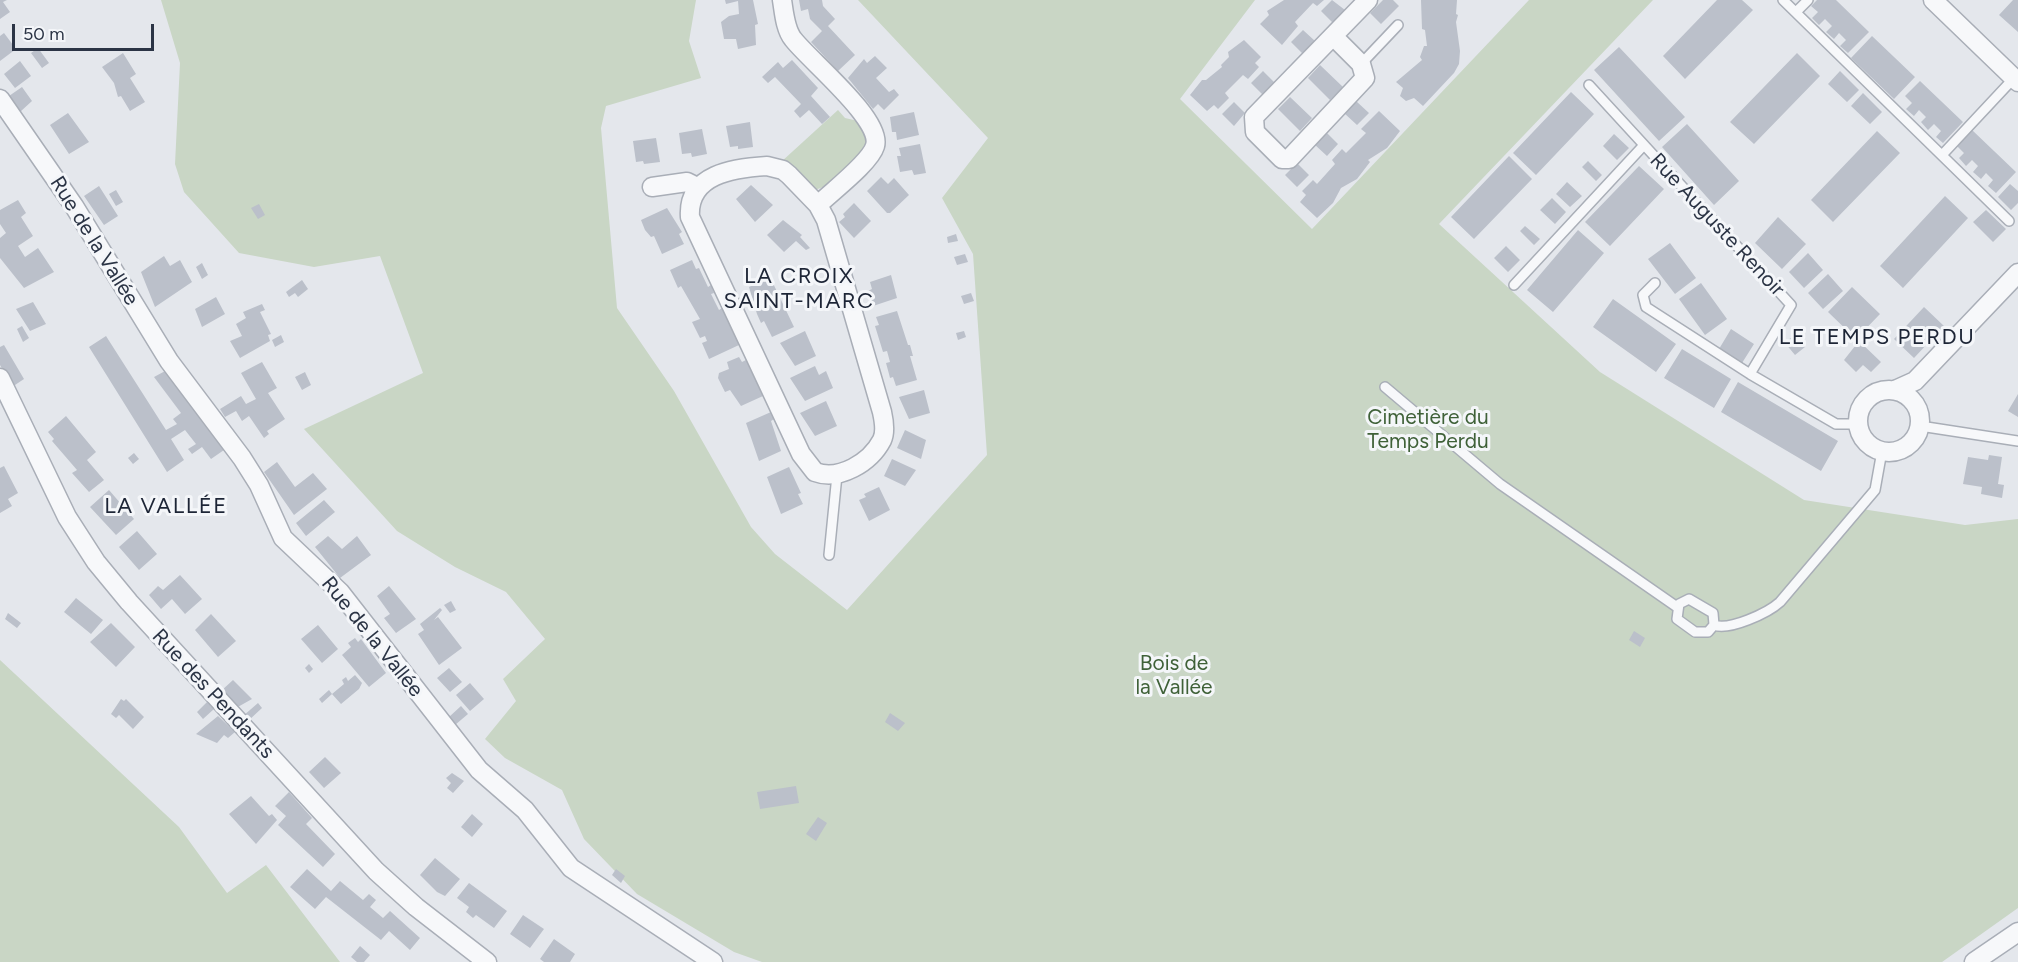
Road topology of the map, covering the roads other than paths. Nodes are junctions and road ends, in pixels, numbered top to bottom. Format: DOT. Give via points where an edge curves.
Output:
graph roads {
  1 [pos="782,0"];
  2 [pos="1368,0"];
  3 [pos="1783,0"];
  4 [pos="1808,0"];
  5 [pos="1934,0"];
  6 [pos="1796,12"];
  7 [pos="1398,25"];
  8 [pos="1334,37"];
  9 [pos="1361,64"];
  10 [pos="2016,80"];
  11 [pos="1589,85"];
  12 [pos="0,99"];
  13 [pos="1644,145"];
  14 [pos="1942,154"];
  15 [pos="652,187"];
  16 [pos="698,187"];
  17 [pos="818,205"];
  18 [pos="2009,222"];
  19 [pos="2018,273"];
  20 [pos="1655,283"];
  21 [pos="1514,285"];
  22 [pos="1750,374"];
  23 [pos="0,378"];
  24 [pos="1915,381"];
  25 [pos="1385,387"];
  26 [pos="1895,390"];
  27 [pos="1914,402"];
  28 [pos="1858,424"];
  29 [pos="1920,426"];
  30 [pos="2018,441"];
  31 [pos="1882,451"];
  32 [pos="837,475"];
  33 [pos="829,555"];
  34 [pos="1677,607"];
  35 [pos="1714,625"];
  36 [pos="2018,932"];
  37 [pos="487,962"];
  38 [pos="713,962"];
  39 [pos="1974,962"];
  1 -- 17 [label="street" via="792,38 868,121 875,140 867,158"];
  2 -- 8 [label="street"];
  3 -- 6 [label="lane"];
  4 -- 6 [label="lane"];
  5 -- 10 [label="street"];
  6 -- 14 [label="lane"];
  7 -- 9 [label="lane"];
  8 -- 9 [label="street"];
  8 -- 9 [label="street" via="1254,117 1255,132 1278,157 1289,159 1363,82"];
  10 -- 14 [label="lane"];
  11 -- 13 [label="lane, Rue Auguste Renoir"];
  12 -- 38 [label="street, Rue de la Vallée" via="74,206 169,361 242,458 283,538 340,592 479,771 525,810 571,868"];
  13 -- 21 [label="lane"];
  13 -- 22 [label="lane, Rue Auguste Renoir" via="1791,305"];
  14 -- 18 [label="lane"];
  15 -- 16 [label="street" via="687,182"];
  16 -- 17 [label="street" via="712,176 767,166 783,170"];
  16 -- 32 [label="street" via="690,207 693,227 796,444 815,472"];
  17 -- 32 [label="street" via="829,230 884,424 882,440 872,452"];
  19 -- 24 [label="street"];
  20 -- 22 [label="lane" via="1643,295 1646,307"];
  22 -- 28 [label="lane" via="1836,424"];
  23 -- 37 [label="street, Rue des Pendants" via="67,517 110,579 376,871"];
  24 -- 26 [label="street"];
  24 -- 27 [label="street"];
  25 -- 34 [label="lane" via="1500,484"];
  26 -- 27 [label="street"];
  26 -- 28 [label="street" via="1878,391 1868,398"];
  27 -- 29 [label="street"];
  28 -- 31 [label="street" via="1866,441"];
  29 -- 30 [label="lane"];
  29 -- 31 [label="street" via="1915,439 1906,447"];
  31 -- 35 [label="lane" via="1875,490 1780,602 1731,625"];
  32 -- 33 [label="lane"];
  34 -- 35 [label="lane" via="1683,600 1692,599 1712,610"];
  34 -- 35 [label="lane" via="1677,619 1695,632 1705,633"];
  36 -- 39 [label="street"];
}
